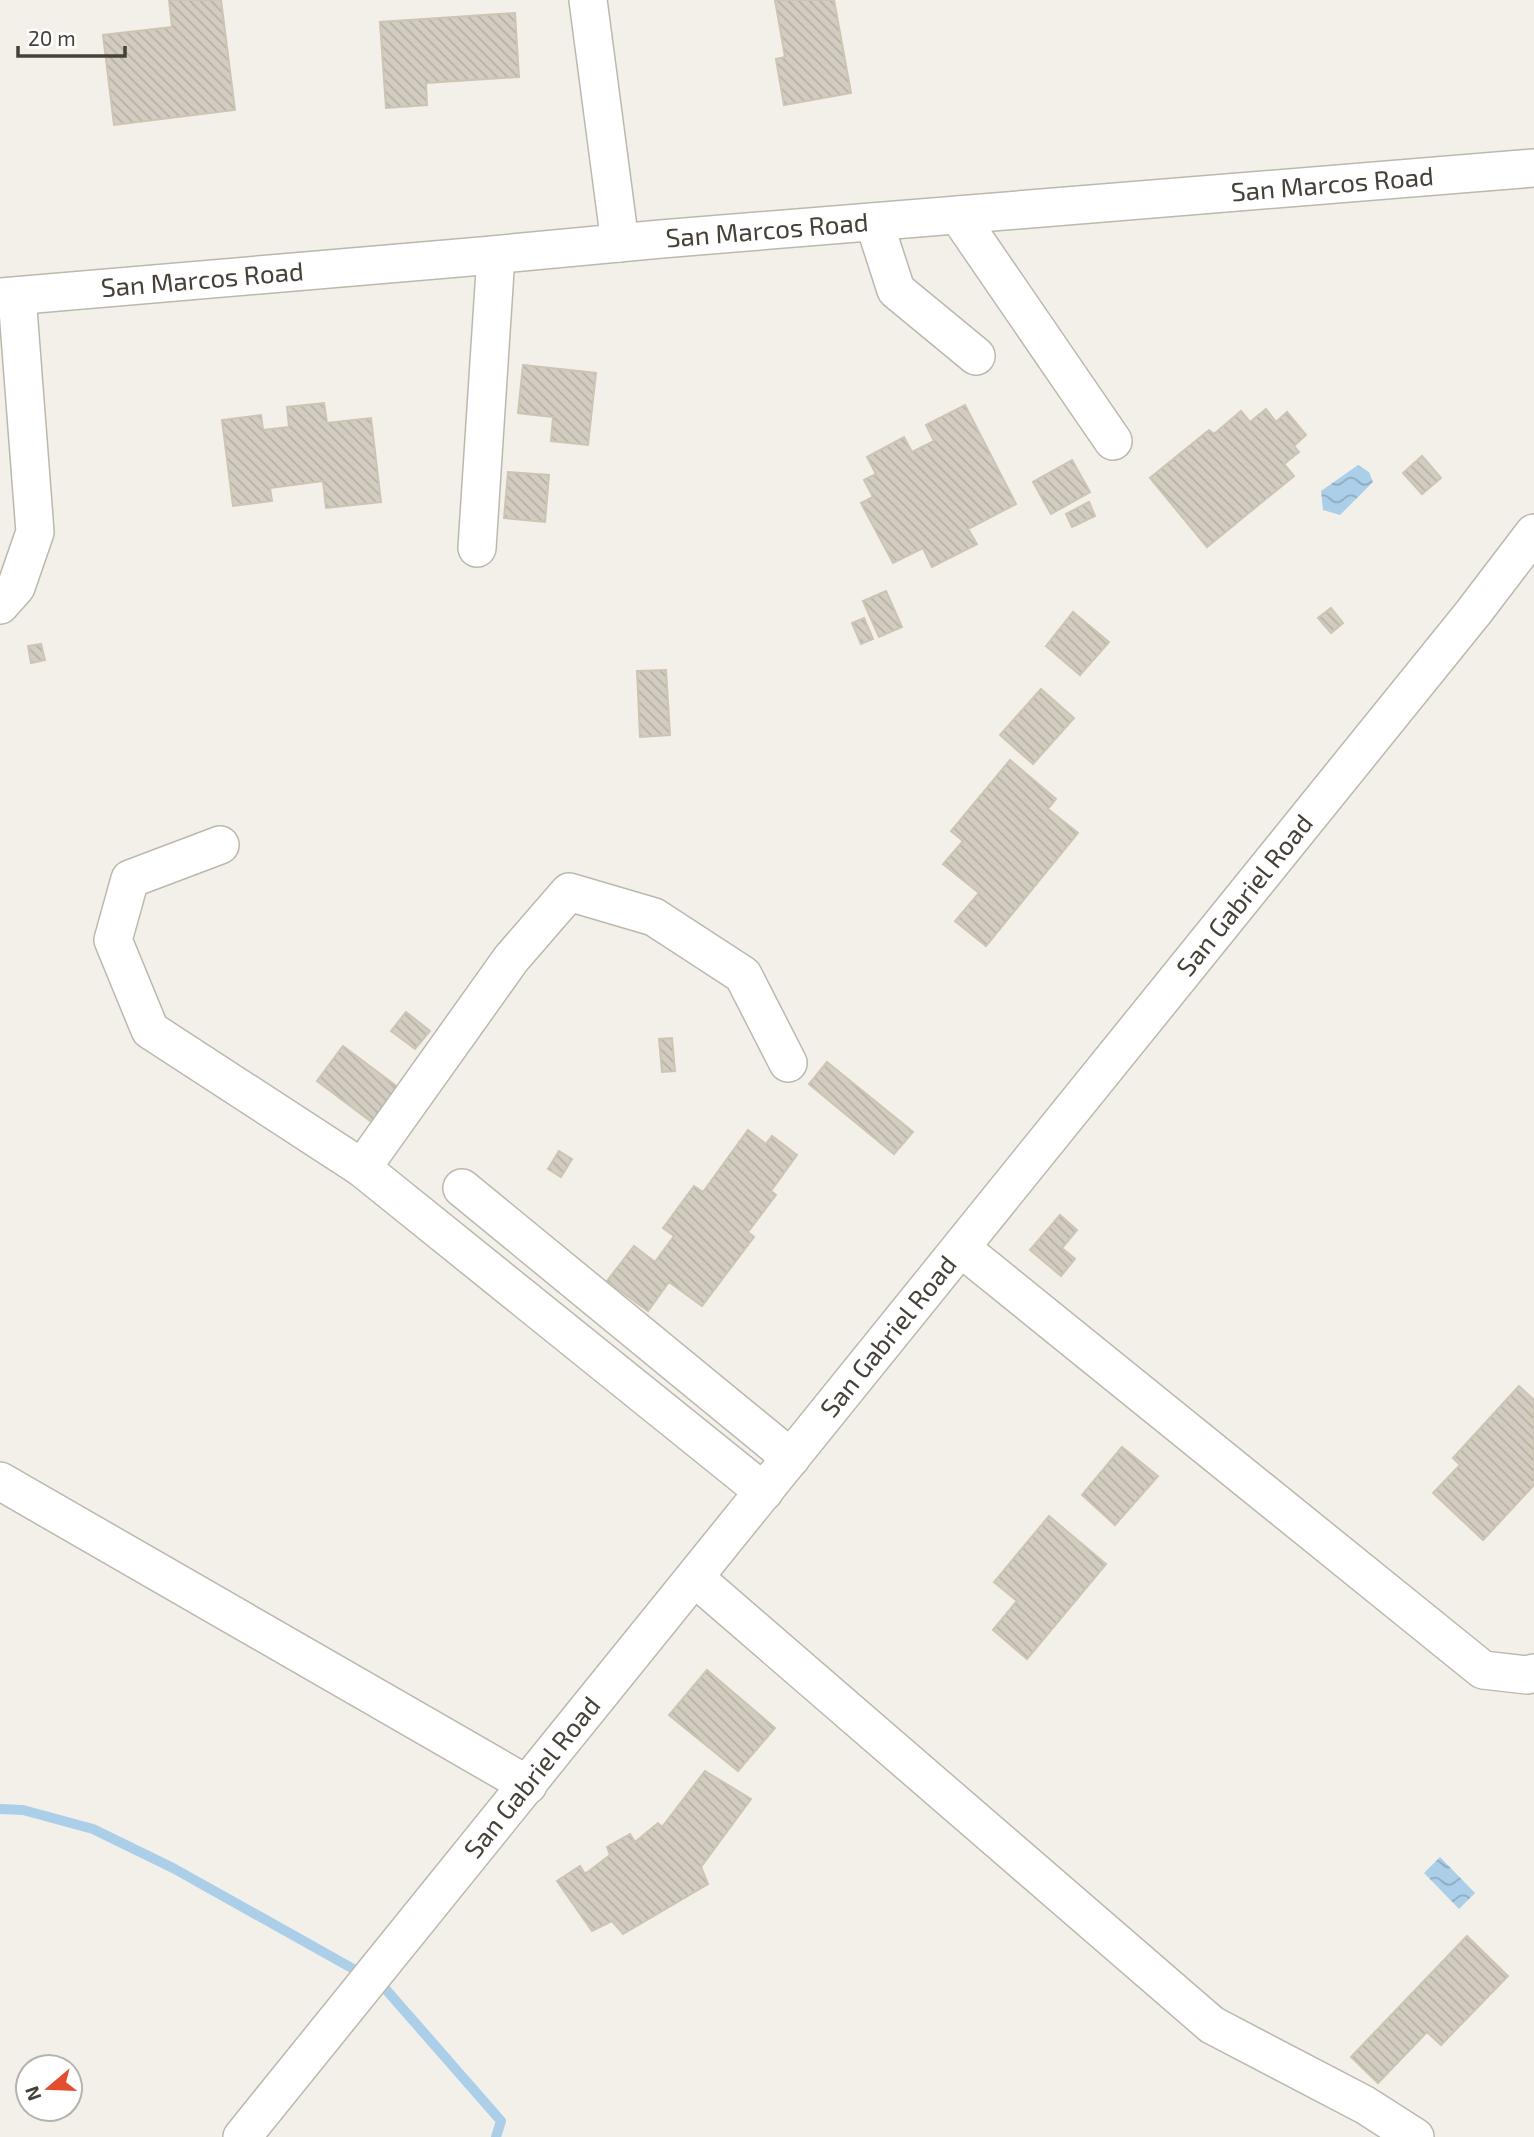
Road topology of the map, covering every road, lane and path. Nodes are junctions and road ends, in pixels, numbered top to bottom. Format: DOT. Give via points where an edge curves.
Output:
graph roads {
  1 [pos="588,0"];
  2 [pos="1534,168"];
  3 [pos="958,215"];
  4 [pos="874,222"];
  5 [pos="620,243"];
  6 [pos="496,255"];
  7 [pos="9,297"];
  8 [pos="976,356"];
  9 [pos="1113,440"];
  10 [pos="1534,533"];
  11 [pos="477,548"];
  12 [pos="0,605"];
  13 [pos="220,845"];
  14 [pos="788,1063"];
  15 [pos="362,1168"];
  16 [pos="462,1188"];
  17 [pos="961,1248"];
  18 [pos="791,1458"];
  19 [pos="0,1481"];
  20 [pos="764,1492"];
  21 [pos="695,1577"];
  22 [pos="1534,1673"];
  23 [pos="528,1785"];
  24 [pos="242,2137"];
  25 [pos="1415,2137"];
  1 -- 5 [label="street"];
  2 -- 3 [label="street, San Marcos Road"];
  3 -- 4 [label="street, San Marcos Road"];
  3 -- 9 [label="street"];
  4 -- 5 [label="street, San Marcos Road"];
  4 -- 8 [label="street" via="896,290"];
  5 -- 6 [label="street, San Marcos Road"];
  6 -- 7 [label="street, San Marcos Road"];
  6 -- 11 [label="street"];
  7 -- 12 [label="street" via="35,532 16,587"];
  10 -- 17 [label="street, San Gabriel Road"];
  13 -- 15 [label="street" via="130,878 113,940 150,1030"];
  14 -- 15 [label="street" via="743,975 654,917 569,892 511,959"];
  15 -- 20 [label="street"];
  16 -- 18 [label="street"];
  17 -- 18 [label="street, San Gabriel Road"];
  17 -- 22 [label="street" via="1483,1670"];
  18 -- 20 [label="street, San Gabriel Road"];
  19 -- 23 [label="street"];
  20 -- 21 [label="street, San Gabriel Road"];
  21 -- 23 [label="street, San Gabriel Road"];
  21 -- 25 [label="street" via="1212,2025 1365,2105"];
  23 -- 24 [label="street, San Gabriel Road"];
}
